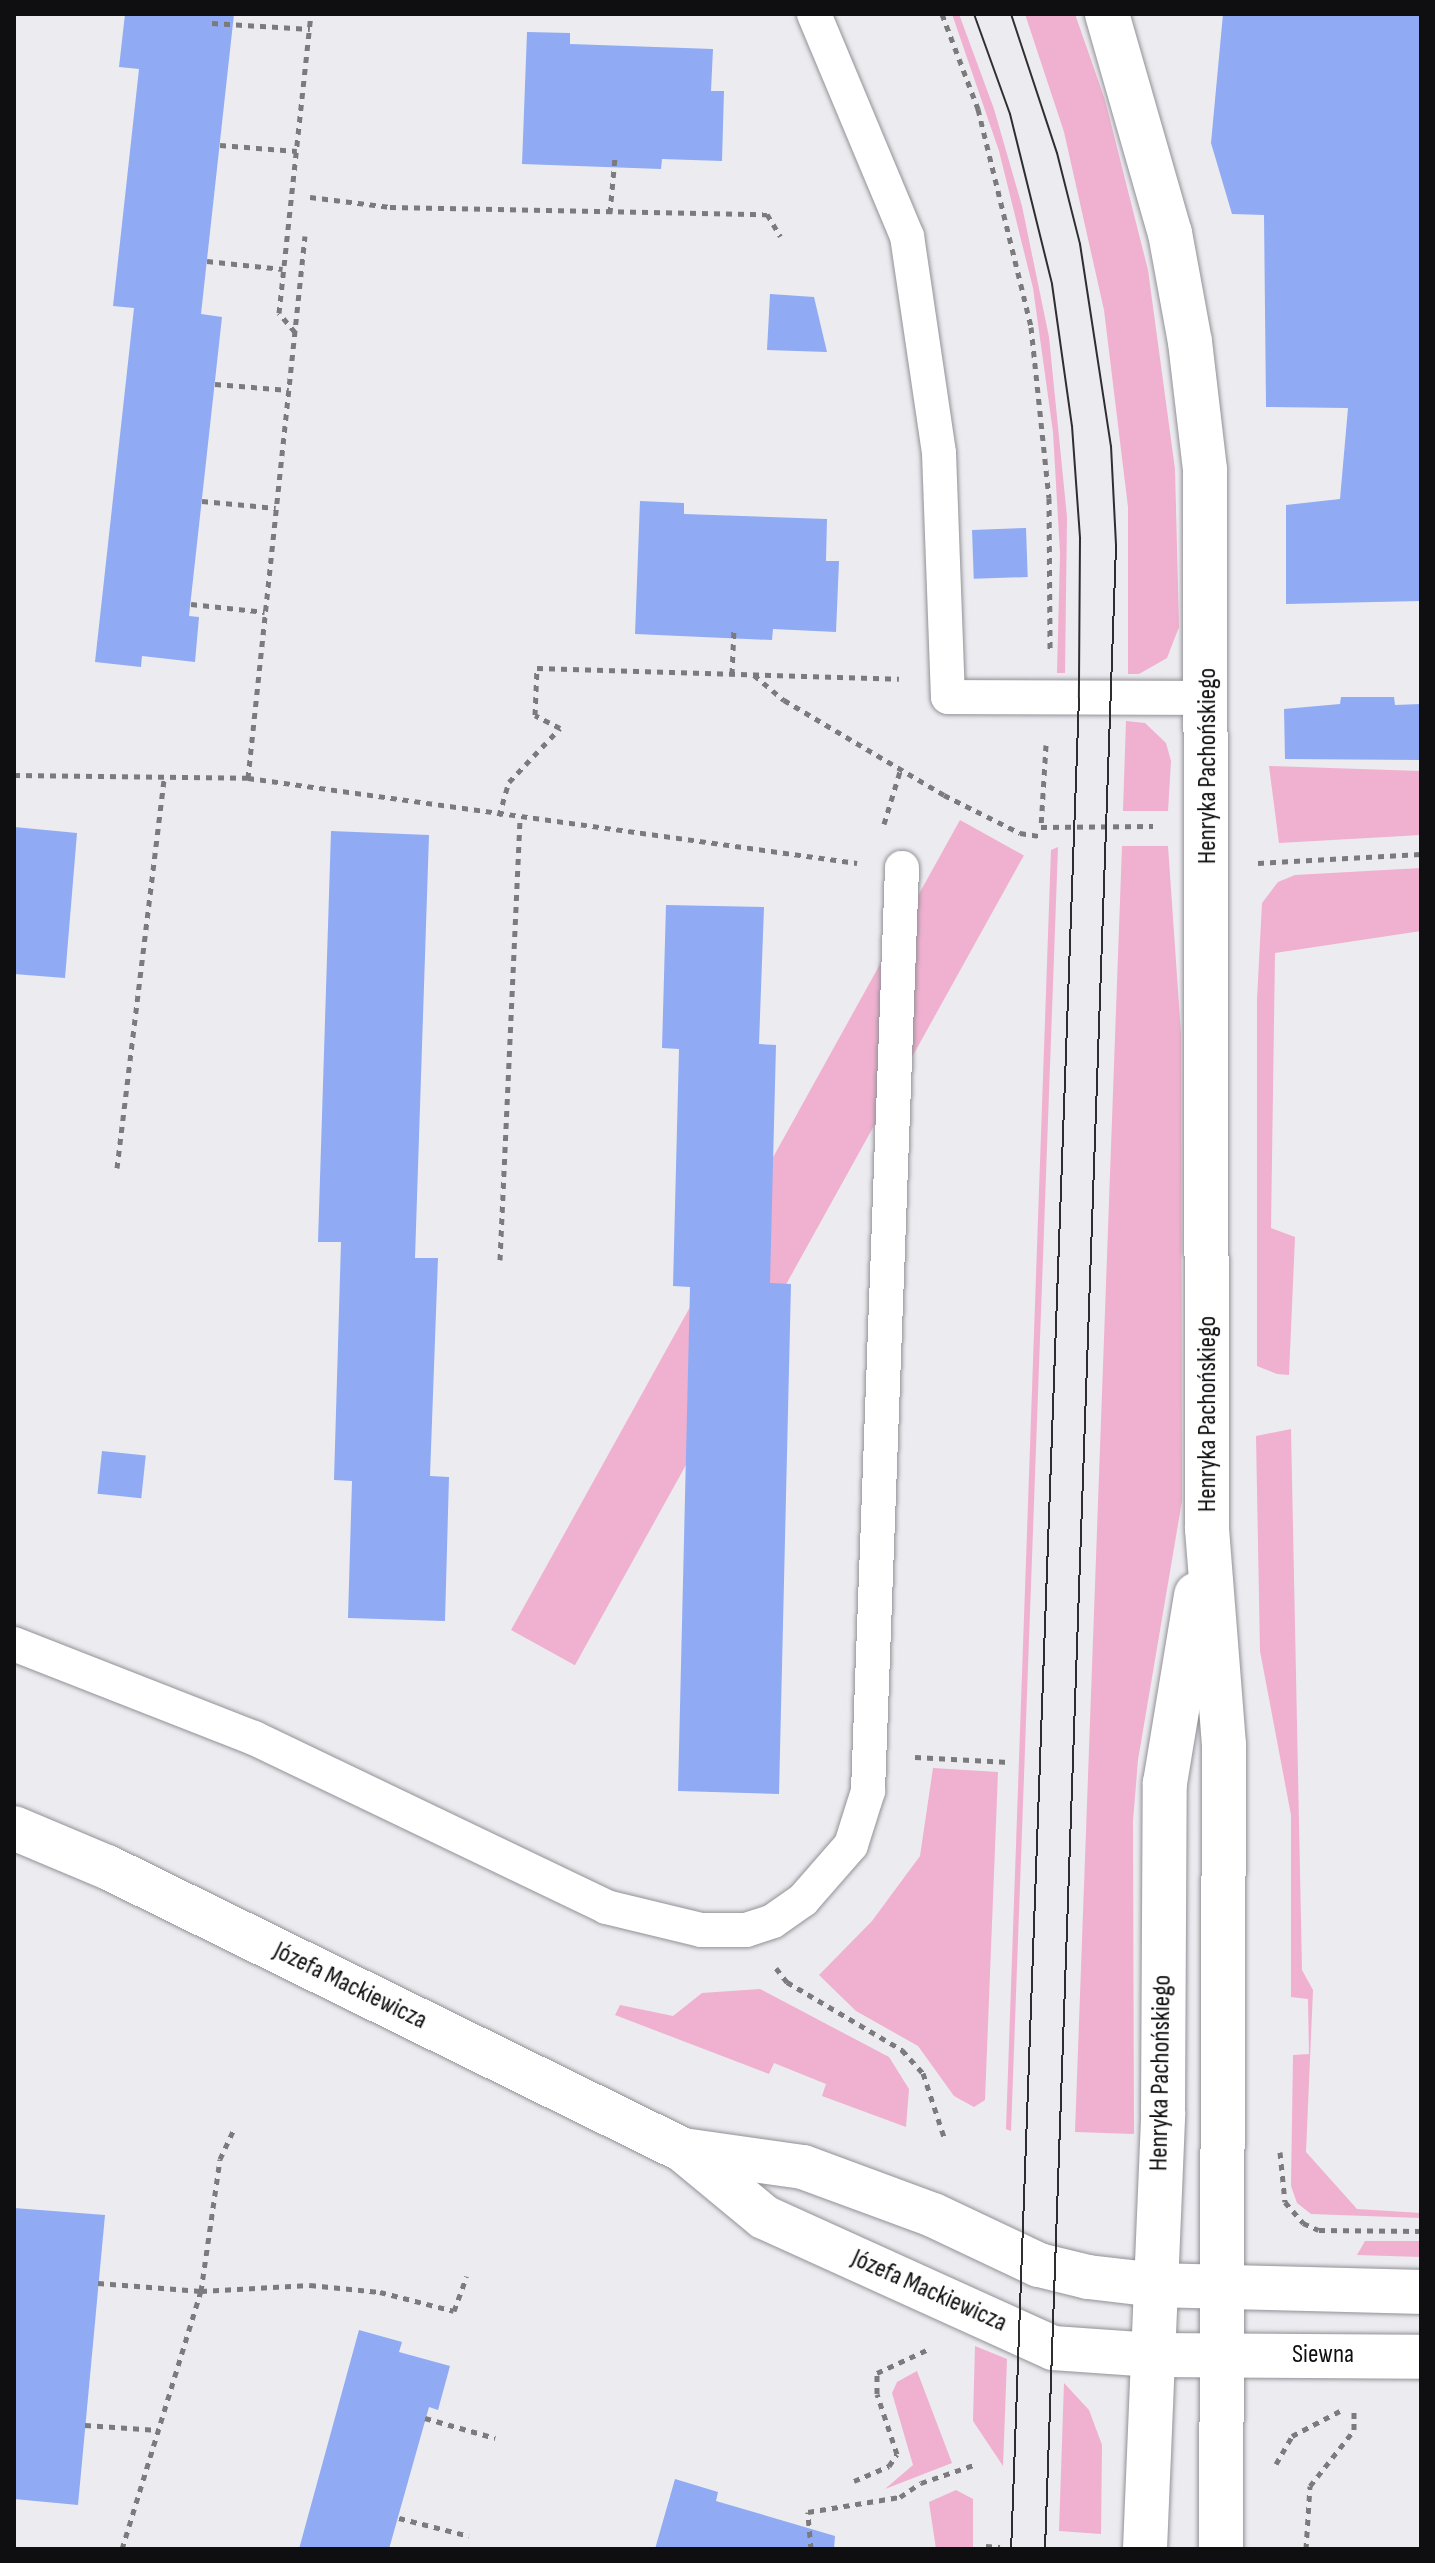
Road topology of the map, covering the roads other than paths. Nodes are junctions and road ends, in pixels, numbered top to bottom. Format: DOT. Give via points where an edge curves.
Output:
graph roads {
  1 [pos="814,14"];
  2 [pos="1107,14"];
  3 [pos="1209,698"];
  4 [pos="902,868"];
  5 [pos="1207,1529"];
  6 [pos="14,1644"];
  7 [pos="14,1828"];
  8 [pos="683,2150"];
  9 [pos="1156,2285"];
  10 [pos="1225,2287"];
  11 [pos="1421,2292"];
  12 [pos="1153,2355"];
  13 [pos="1225,2356"];
  14 [pos="1421,2357"];
  15 [pos="1145,2549"];
  16 [pos="1221,2549"];
  1 -- 3 [label="lane" via="907,236 939,453 948,697"];
  2 -- 3 [label="street, Henryka Pachońskiego" via="1156,173 1190,342 1205,469"];
  3 -- 5 [label="street, Henryka Pachońskiego"];
  4 -- 6 [label="lane" via="868,1791 851,1845 828,1877 773,1921 746,1930 701,1930 606,1907 254,1738"];
  5 -- 9 [label="street, Henryka Pachońskiego" via="1165,1783"];
  5 -- 10 [label="street, Henryka Pachońskiego" via="1224,1744"];
  7 -- 8 [label="street, Józefa Mackiewicza" via="107,1867"];
  8 -- 9 [label="street, Józefa Mackiewicza" via="803,2167 933,2215 1039,2265"];
  8 -- 12 [label="street, Józefa Mackiewicza" via="764,2217 1053,2348"];
  9 -- 10 [label="street"];
  9 -- 12 [label="street"];
  10 -- 11 [label="street"];
  10 -- 13 [label="street"];
  12 -- 13 [label="street, Siewna"];
  12 -- 15 [label="street"];
  13 -- 14 [label="street, Siewna"];
  13 -- 16 [label="street"];
}
